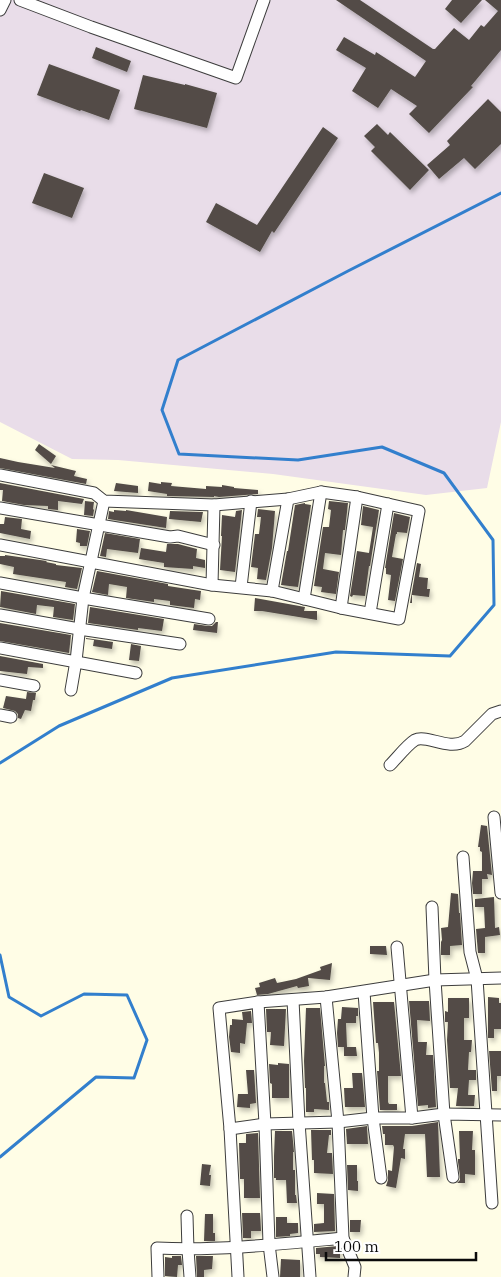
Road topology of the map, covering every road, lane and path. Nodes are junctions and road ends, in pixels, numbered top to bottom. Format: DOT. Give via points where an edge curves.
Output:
graph roads {
  1 [pos="5,0"];
  2 [pos="20,0"];
  3 [pos="264,0"];
  4 [pos="0,10"];
  5 [pos="0,475"];
  6 [pos="321,492"];
  7 [pos="357,497"];
  8 [pos="288,499"];
  9 [pos="104,501"];
  10 [pos="251,501"];
  11 [pos="388,504"];
  12 [pos="214,505"];
  13 [pos="0,508"];
  14 [pos="98,526"];
  15 [pos="0,545"];
  16 [pos="214,545"];
  17 [pos="90,562"];
  18 [pos="0,582"];
  19 [pos="212,585"];
  20 [pos="241,587"];
  21 [pos="272,591"];
  22 [pos="83,598"];
  23 [pos="304,599"];
  24 [pos="342,608"];
  25 [pos="370,613"];
  26 [pos="0,615"];
  27 [pos="209,619"];
  28 [pos="79,629"];
  29 [pos="180,644"];
  30 [pos="0,648"];
  31 [pos="76,661"];
  32 [pos="136,673"];
  33 [pos="0,680"];
  34 [pos="34,686"];
  35 [pos="71,690"];
  36 [pos="501,711"];
  37 [pos="390,765"];
  38 [pos="494,817"];
  39 [pos="498,836"];
  40 [pos="463,857"];
  41 [pos="501,893"];
  42 [pos="432,907"];
  43 [pos="398,947"];
  44 [pos="501,978"];
  45 [pos="477,979"];
  46 [pos="435,980"];
  47 [pos="401,985"];
  48 [pos="364,992"];
  49 [pos="326,997"];
  50 [pos="293,1000"];
  51 [pos="258,1002"];
  52 [pos="444,1114"];
  53 [pos="486,1115"];
  54 [pos="501,1115"];
  55 [pos="373,1118"];
  56 [pos="412,1118"];
  57 [pos="299,1122"];
  58 [pos="338,1122"];
  59 [pos="265,1124"];
  60 [pos="230,1129"];
  61 [pos="453,1177"];
  62 [pos="381,1178"];
  63 [pos="492,1204"];
  64 [pos="187,1216"];
  65 [pos="344,1238"];
  66 [pos="307,1241"];
  67 [pos="269,1244"];
  68 [pos="236,1248"];
  69 [pos="188,1250"];
  70 [pos="158,1277"];
  71 [pos="190,1277"];
  72 [pos="238,1277"];
  73 [pos="273,1277"];
  74 [pos="310,1277"];
  75 [pos="354,1277"];
  1 -- 4 [label="street"];
  2 -- 3 [label="street" via="236,78"];
  5 -- 9 [label="street" via="94,493"];
  6 -- 7 [label="street"];
  6 -- 8 [label="street"];
  6 -- 23 [label="street"];
  7 -- 11 [label="street"];
  7 -- 24 [label="street"];
  8 -- 10 [label="street"];
  8 -- 21 [label="street"];
  9 -- 12 [label="street"];
  9 -- 14 [label="street"];
  10 -- 12 [label="street"];
  10 -- 20 [label="street"];
  11 -- 25 [label="street"];
  11 -- 25 [label="street" via="419,510 399,619"];
  12 -- 16 [label="street"];
  13 -- 14 [label="street"];
  14 -- 16 [label="street" via="178,536"];
  14 -- 17 [label="street"];
  15 -- 17 [label="street"];
  16 -- 19 [label="street"];
  17 -- 19 [label="street"];
  17 -- 22 [label="street"];
  18 -- 22 [label="street"];
  19 -- 20 [label="street"];
  20 -- 21 [label="street"];
  21 -- 23 [label="street"];
  22 -- 27 [label="street"];
  22 -- 28 [label="street"];
  23 -- 24 [label="street"];
  24 -- 25 [label="street"];
  26 -- 28 [label="street"];
  28 -- 29 [label="street"];
  28 -- 31 [label="street"];
  30 -- 31 [label="street"];
  31 -- 32 [label="street"];
  31 -- 35 [label="street"];
  33 -- 34 [label="street"];
  36 -- 37 [label="street" via="492,714 461,744 419,739 413,741"];
  38 -- 39 [label="street"];
  39 -- 41 [label="street"];
  40 -- 45 [label="street" via="470,952"];
  42 -- 46 [label="street"];
  43 -- 47 [label="street"];
  44 -- 45 [label="street"];
  45 -- 46 [label="street"];
  45 -- 53 [label="street"];
  46 -- 47 [label="street"];
  46 -- 52 [label="street"];
  47 -- 48 [label="street"];
  47 -- 56 [label="street"];
  48 -- 49 [label="street"];
  48 -- 55 [label="street"];
  49 -- 50 [label="street"];
  49 -- 58 [label="street"];
  50 -- 51 [label="street"];
  50 -- 57 [label="street"];
  51 -- 59 [label="street"];
  51 -- 60 [label="street" via="219,1008"];
  52 -- 53 [label="street"];
  52 -- 56 [label="street"];
  52 -- 61 [label="street"];
  53 -- 54 [label="street"];
  53 -- 63 [label="street"];
  55 -- 56 [label="street"];
  55 -- 58 [label="street"];
  55 -- 62 [label="street"];
  57 -- 58 [label="street"];
  57 -- 59 [label="street"];
  57 -- 66 [label="street"];
  58 -- 65 [label="street"];
  59 -- 60 [label="street"];
  59 -- 67 [label="street"];
  60 -- 68 [label="street"];
  64 -- 69 [label="street"];
  65 -- 66 [label="street"];
  65 -- 75 [label="street" via="355,1267"];
  66 -- 67 [label="street"];
  66 -- 74 [label="street"];
  67 -- 68 [label="street"];
  67 -- 73 [label="street"];
  68 -- 69 [label="street"];
  68 -- 72 [label="street"];
  69 -- 70 [label="street" via="157,1248"];
  69 -- 71 [label="street"];
}
